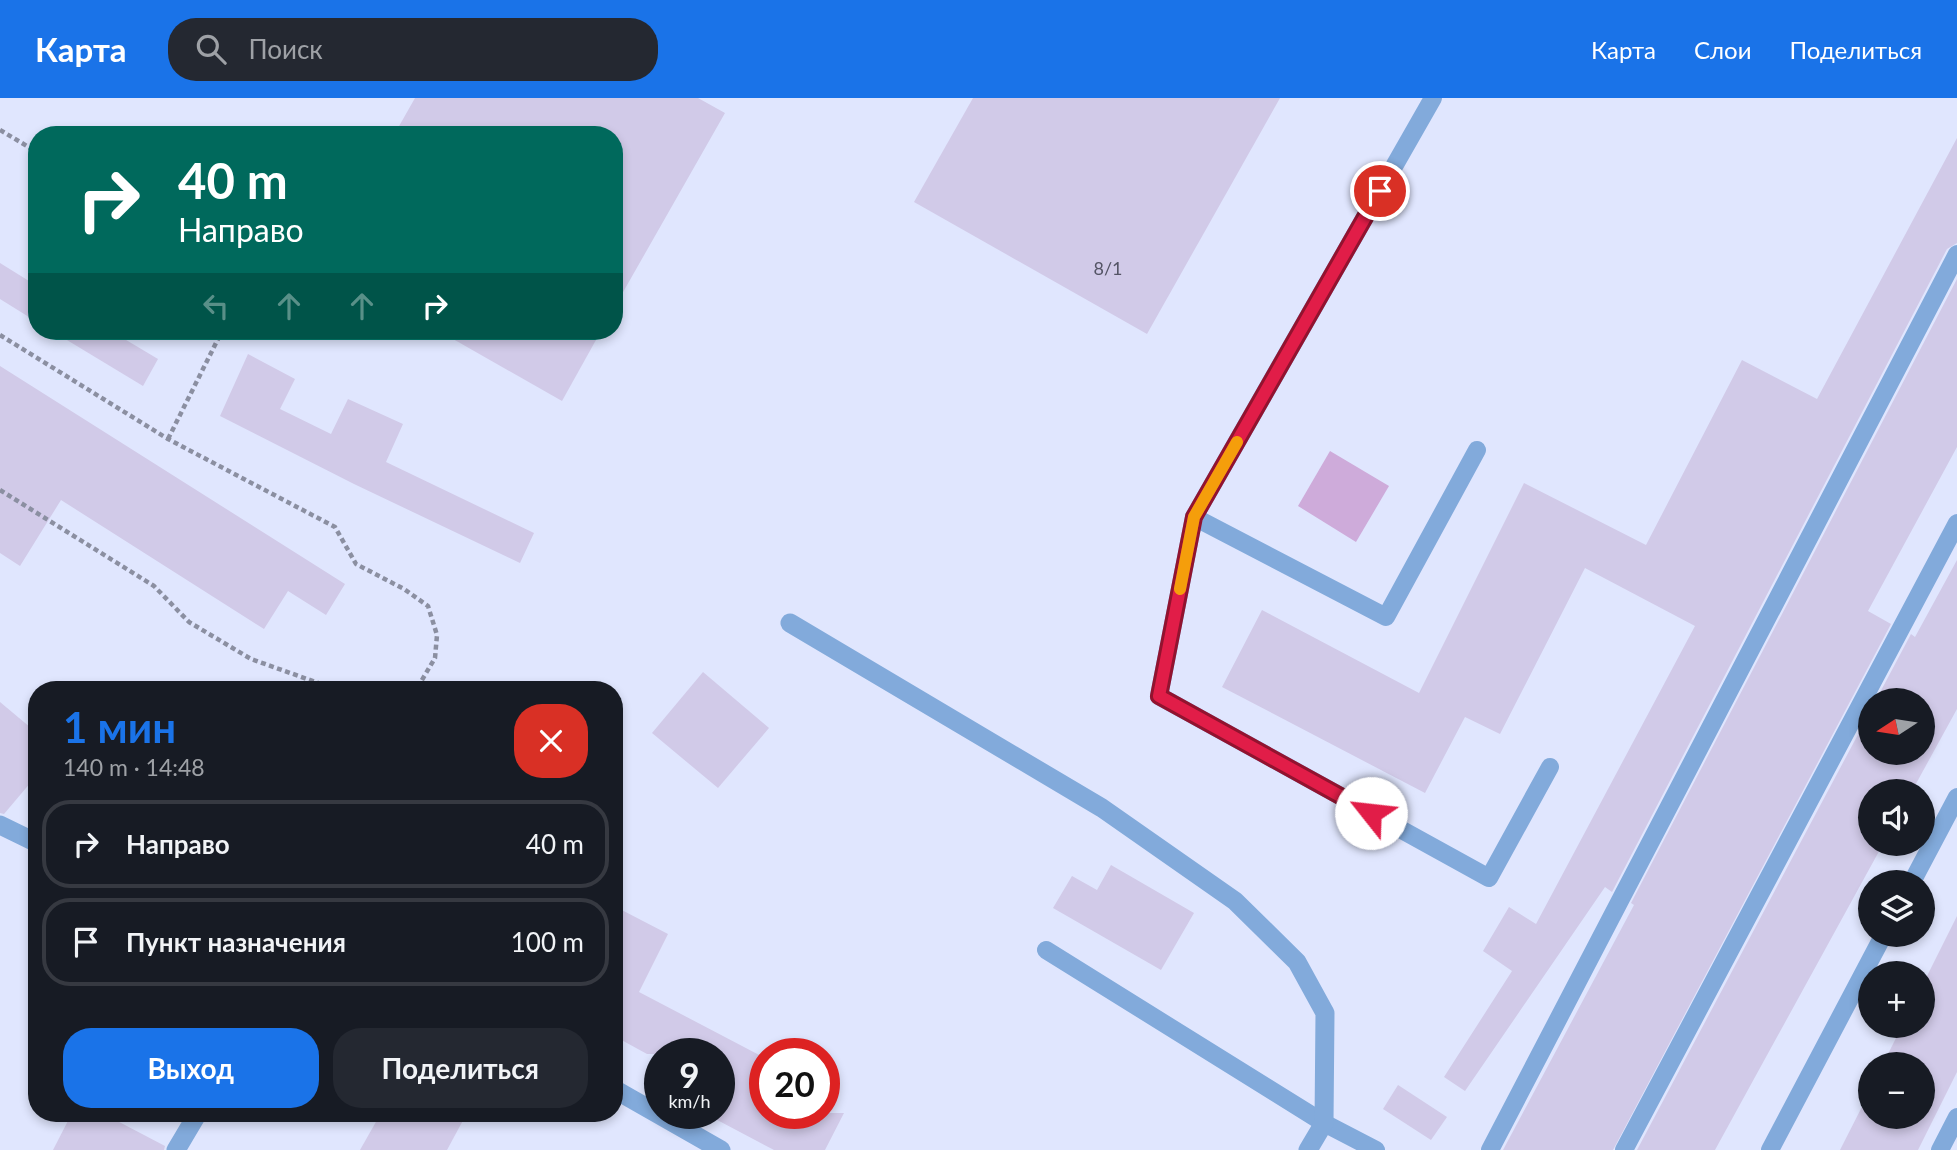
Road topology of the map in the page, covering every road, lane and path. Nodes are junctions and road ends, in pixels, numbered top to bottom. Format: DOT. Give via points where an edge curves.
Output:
graph roads {
  1 [pos="1433,98"];
  2 [pos="0,131"];
  3 [pos="28,147"];
  4 [pos="1957,254"];
  5 [pos="0,335"];
  6 [pos="218,340"];
  7 [pos="168,439"];
  8 [pos="1478,450"];
  9 [pos="0,490"];
  10 [pos="1194,517"];
  11 [pos="1957,523"];
  12 [pos="790,623"];
  13 [pos="313,681"];
  14 [pos="421,681"];
  15 [pos="1550,767"];
  16 [pos="1957,797"];
  17 [pos="0,825"];
  18 [pos="28,839"];
  19 [pos="1918,870"];
  20 [pos="1877,947"];
  21 [pos="1046,950"];
  22 [pos="623,1094"];
  23 [pos="1957,1117"];
  24 [pos="193,1122"];
  25 [pos="1324,1123"];
  26 [pos="176,1150"];
  27 [pos="721,1150"];
  28 [pos="1308,1150"];
  29 [pos="1377,1150"];
  30 [pos="1490,1150"];
  31 [pos="1624,1150"];
  32 [pos="1770,1150"];
  33 [pos="1940,1150"];
  1 -- 10 [label="lane"];
  2 -- 3 [label="path"];
  4 -- 30 [label="lane"];
  5 -- 7 [label="path"];
  6 -- 7 [label="path"];
  7 -- 14 [label="path" via="335,527 356,564 428,606 438,635 435,658"];
  8 -- 10 [label="lane" via="1386,617"];
  9 -- 13 [label="path" via="154,586 189,622 251,659"];
  10 -- 15 [label="lane" via="1159,696 1489,878"];
  11 -- 31 [label="lane"];
  12 -- 25 [label="street" via="1102,808 1235,901 1297,962 1325,1013"];
  16 -- 19 [label="lane"];
  17 -- 18 [label="street"];
  20 -- 32 [label="lane"];
  21 -- 25 [label="lane"];
  22 -- 27 [label="street"];
  23 -- 33 [label="lane"];
  24 -- 26 [label="street"];
  25 -- 28 [label="street"];
  25 -- 29 [label="lane"];
}
